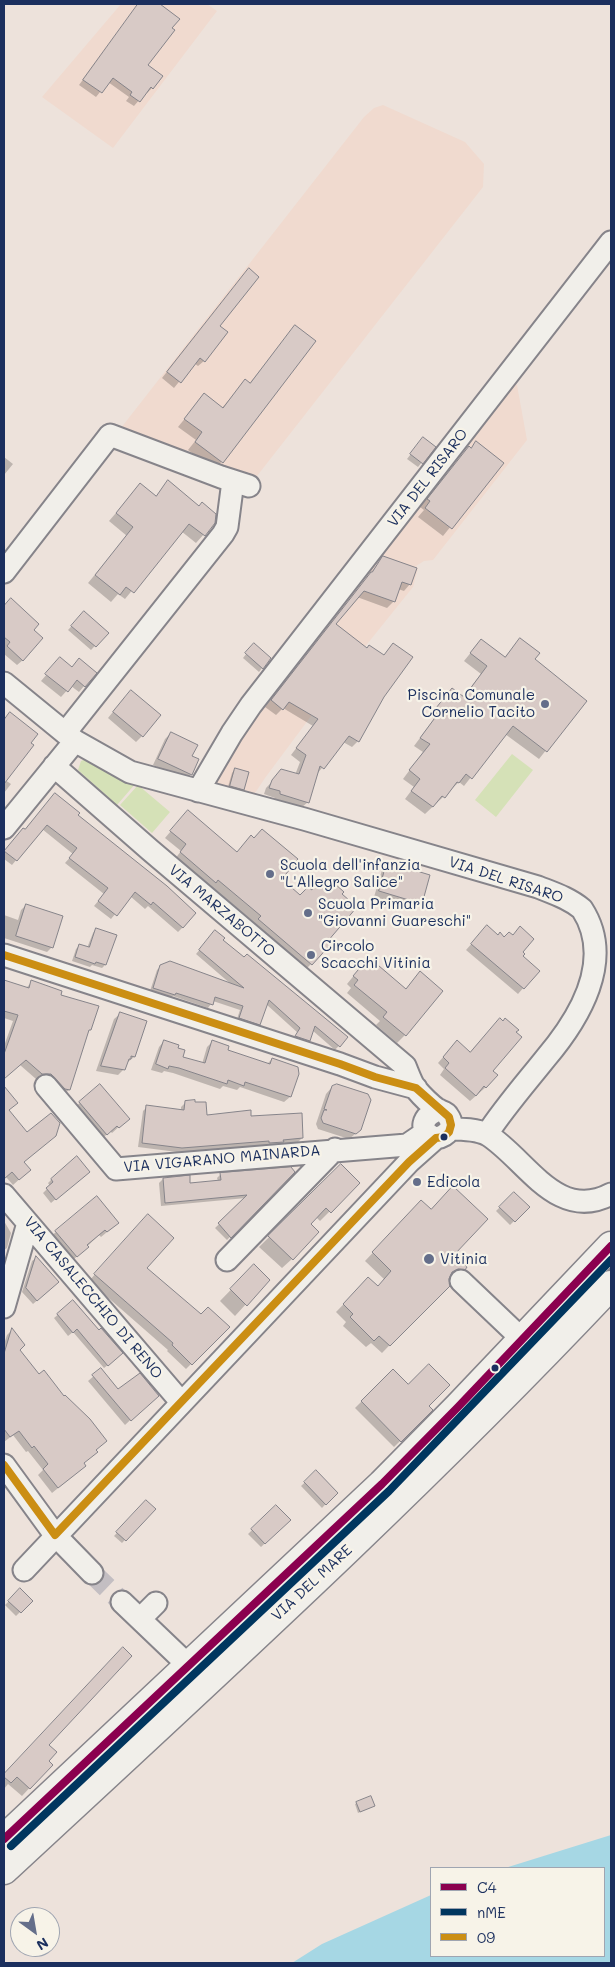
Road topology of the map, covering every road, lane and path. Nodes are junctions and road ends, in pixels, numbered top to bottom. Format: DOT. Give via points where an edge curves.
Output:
graph roads {
  1 [pos="611,242"];
  2 [pos="4,572"];
  3 [pos="4,684"];
  4 [pos="70,737"];
  5 [pos="54,766"];
  6 [pos="198,791"];
  7 [pos="4,828"];
  8 [pos="4,955"];
  9 [pos="46,1086"];
  10 [pos="416,1088"];
  11 [pos="437,1133"];
  12 [pos="494,1140"];
  13 [pos="335,1149"];
  14 [pos="411,1151"];
  15 [pos="611,1194"];
  16 [pos="4,1195"];
  17 [pos="28,1223"];
  18 [pos="611,1246"];
  19 [pos="227,1260"];
  20 [pos="611,1285"];
  21 [pos="473,1287"];
  22 [pos="4,1306"];
  23 [pos="523,1340"];
  24 [pos="181,1402"];
  25 [pos="4,1465"];
  26 [pos="55,1535"];
  27 [pos="24,1570"];
  28 [pos="92,1573"];
  29 [pos="122,1602"];
  30 [pos="156,1603"];
  31 [pos="140,1619"];
  32 [pos="189,1666"];
  33 [pos="4,1839"];
  34 [pos="4,1870"];
  1 -- 6 [label="street, VIA DEL RISARO" via="251,705"];
  2 -- 4 [label="street" via="110,435 241,484 223,534"];
  3 -- 4 [label="street, VIA DEL RISARO"];
  4 -- 5 [label="street"];
  4 -- 6 [label="street, VIA DEL RISARO" via="130,772"];
  5 -- 7 [label="street"];
  5 -- 10 [label="street, VIA MARZABOTTO" via="150,850 404,1058"];
  6 -- 12 [label="street, VIA DEL RISARO" via="538,887 570,901 589,917 604,945 602,978 596,994 585,1012 510,1101"];
  8 -- 10 [label="street"];
  9 -- 13 [label="street, VIA VIGARANO MAINARDA" via="116,1168"];
  10 -- 11 [label="street" via="439,1110 424,1119 424,1126"];
  11 -- 12 [label="street" via="469,1130"];
  11 -- 14 [label="street, VIA VIGARANO MAINARDA"];
  12 -- 15 [label="street" via="552,1191 573,1200 595,1200"];
  13 -- 14 [label="street, VIA VIGARANO MAINARDA"];
  13 -- 19 [label="street"];
  14 -- 24 [label="street"];
  16 -- 17 [label="street, VIA CASALECCHIO DI RENO"];
  17 -- 22 [label="street"];
  17 -- 24 [label="street, VIA CASALECCHIO DI RENO"];
  18 -- 23 [label="main road"];
  20 -- 34 [label="main road, VIA DEL MARE" via="508,1394 401,1499"];
  21 -- 23 [label="street"];
  23 -- 32 [label="main road" via="388,1478"];
  24 -- 26 [label="street"];
  25 -- 26 [label="street"];
  26 -- 27 [label="street"];
  26 -- 28 [label="street"];
  29 -- 31 [label="street"];
  30 -- 31 [label="street"];
  31 -- 32 [label="street"];
  32 -- 33 [label="main road"];
}
